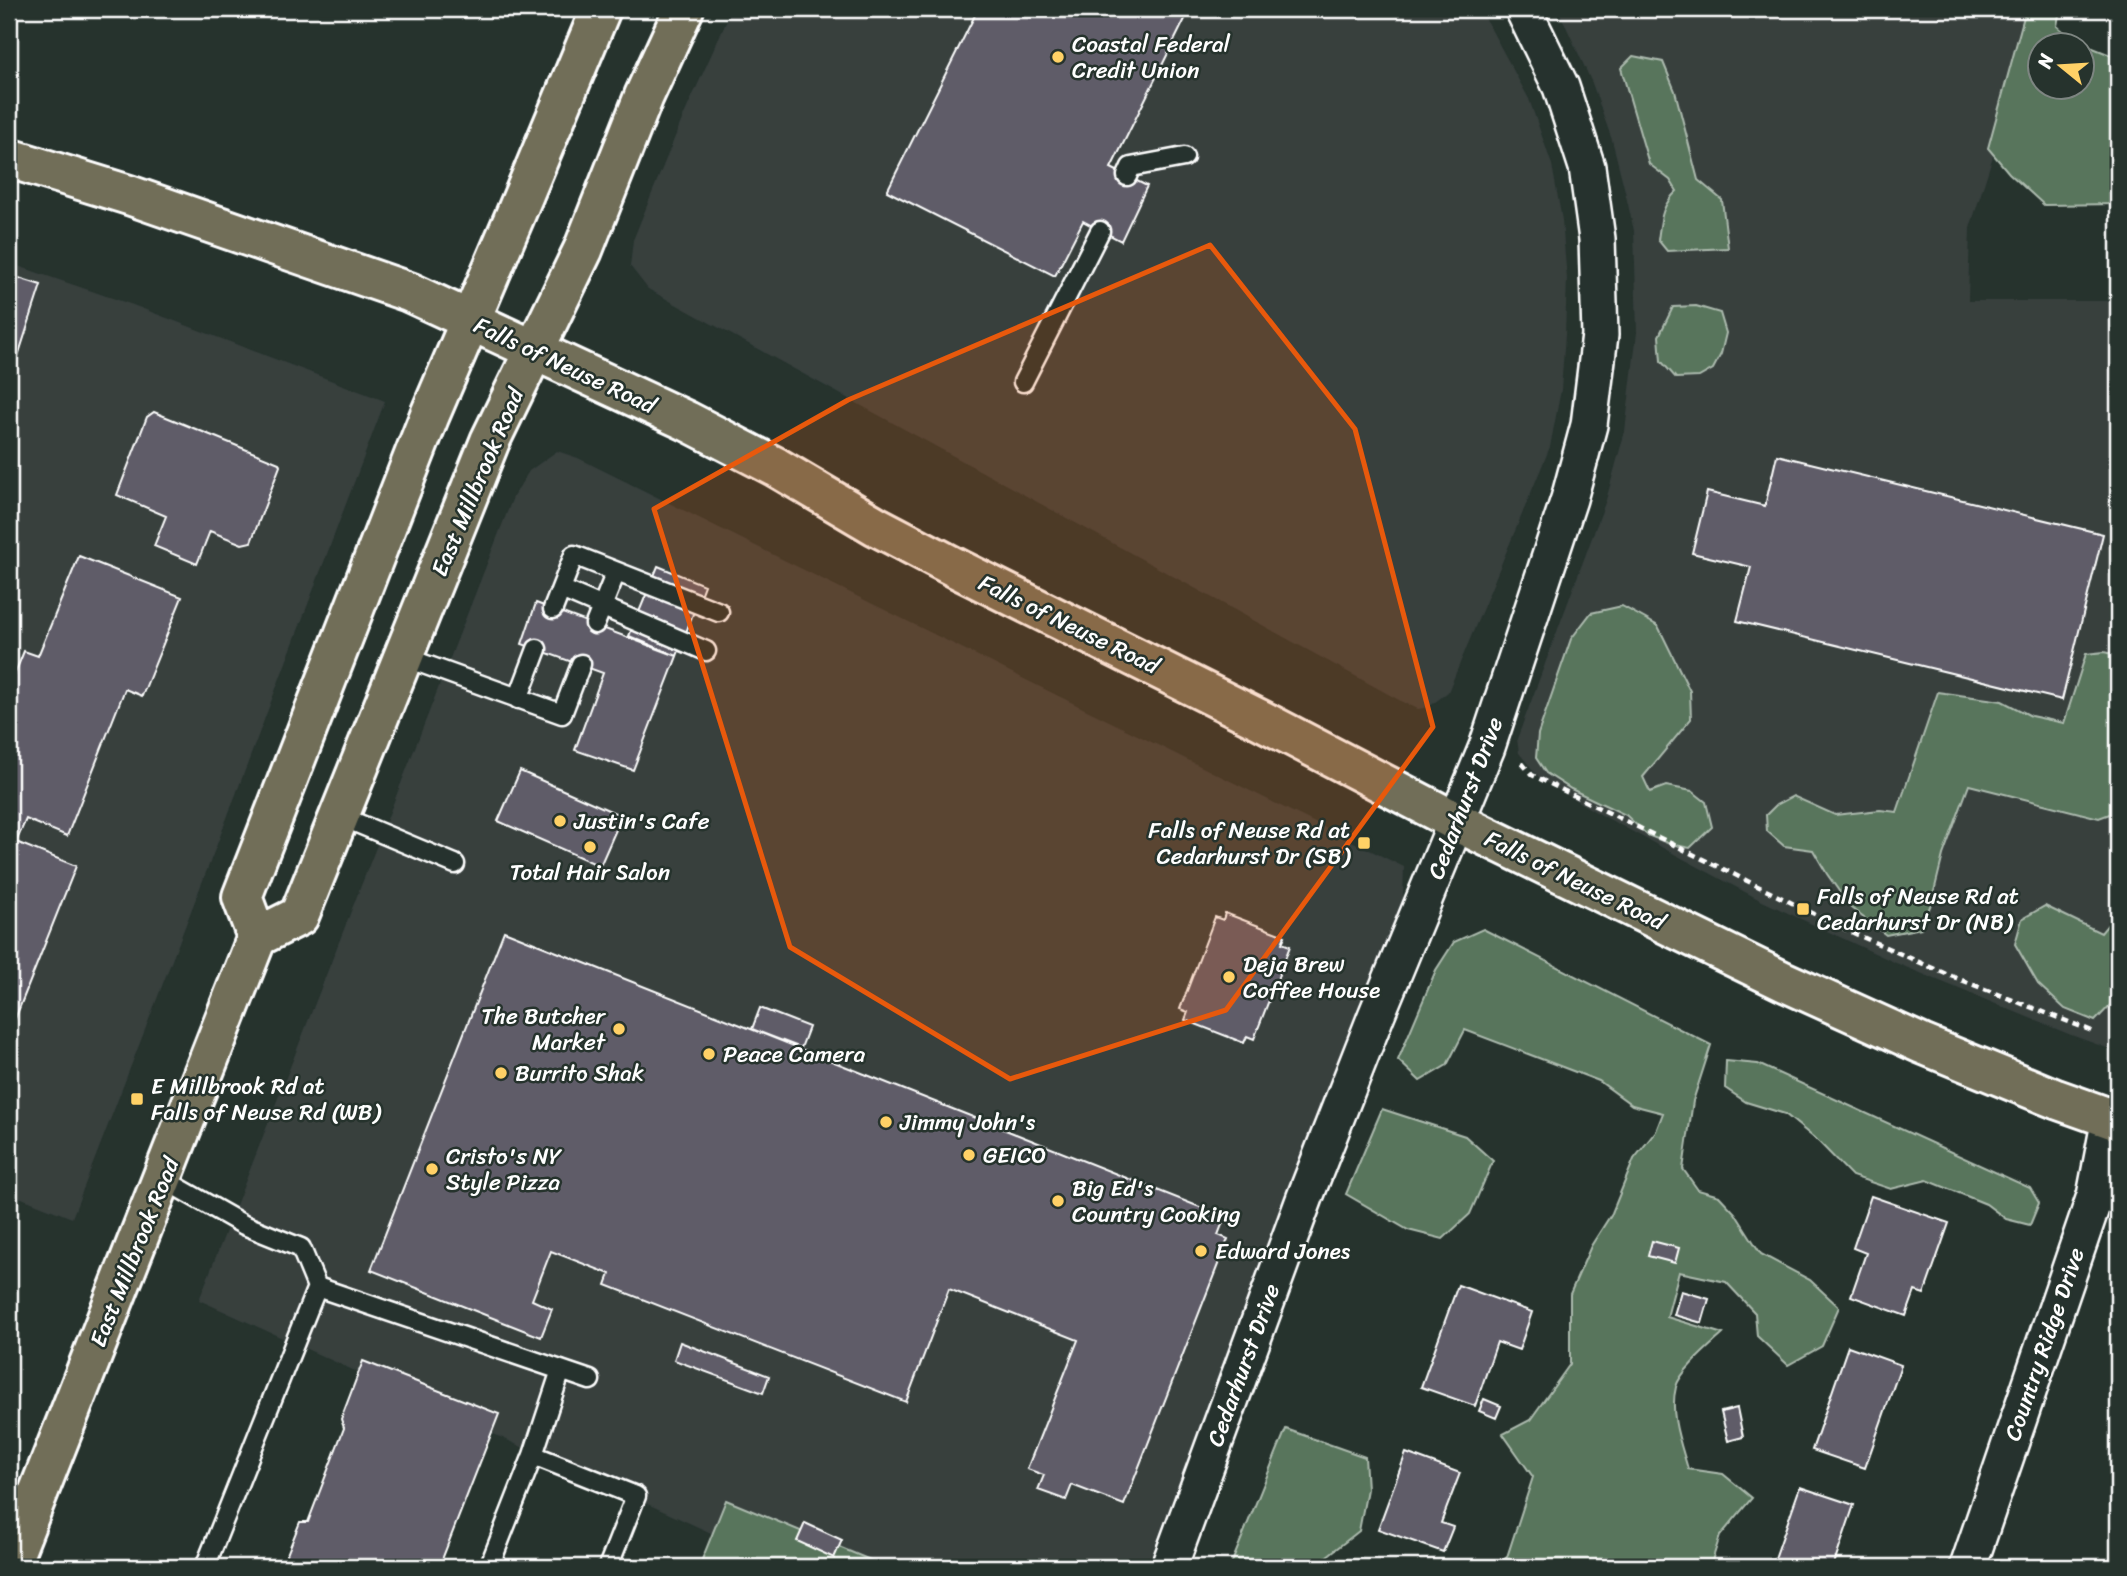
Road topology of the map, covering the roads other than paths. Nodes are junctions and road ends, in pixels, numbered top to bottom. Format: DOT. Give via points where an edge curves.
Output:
graph roads {
  1 [pos="601,9"];
  2 [pos="684,9"];
  3 [pos="1523,9"];
  4 [pos="1184,157"];
  5 [pos="9,158"];
  6 [pos="1127,176"];
  7 [pos="1100,231"];
  8 [pos="469,320"];
  9 [pos="536,351"];
  10 [pos="1023,383"];
  11 [pos="616,572"];
  12 [pos="561,589"];
  13 [pos="603,606"];
  14 [pos="553,609"];
  15 [pos="719,612"];
  16 [pos="595,624"];
  17 [pos="537,649"];
  18 [pos="706,651"];
  19 [pos="404,657"];
  20 [pos="581,664"];
  21 [pos="518,699"];
  22 [pos="340,816"];
  23 [pos="1457,822"];
  24 [pos="455,864"];
  25 [pos="257,937"];
  26 [pos="2114,1119"];
  27 [pos="163,1179"];
  28 [pos="317,1287"];
  29 [pos="561,1370"];
  30 [pos="590,1380"];
  31 [pos="533,1455"];
  32 [pos="9,1567"];
  33 [pos="205,1567"];
  34 [pos="489,1567"];
  35 [pos="608,1567"];
  36 [pos="1169,1567"];
  37 [pos="1968,1567"];
  1 -- 8 [label="main road"];
  2 -- 9 [label="main road, East Millbrook Road"];
  3 -- 23 [label="street, Cedarhurst Drive" via="1561,87 1587,167 1597,239 1600,335 1588,425 1569,499 1487,747"];
  4 -- 6 [label="lane" via="1131,167"];
  5 -- 8 [label="main road, Falls of Neuse Road" via="300,253 409,292"];
  7 -- 10 [label="lane"];
  8 -- 9 [label="main road, Falls of Neuse Road"];
  8 -- 25 [label="main road" via="242,897"];
  9 -- 19 [label="main road, East Millbrook Road" via="490,441"];
  9 -- 23 [label="main road, Falls of Neuse Road" via="687,421 947,564"];
  11 -- 12 [label="lane" via="574,555"];
  11 -- 13 [label="lane"];
  11 -- 15 [label="lane"];
  12 -- 13 [label="lane"];
  12 -- 14 [label="lane"];
  13 -- 16 [label="lane"];
  13 -- 18 [label="lane"];
  17 -- 21 [label="lane"];
  19 -- 21 [label="lane"];
  19 -- 22 [label="main road, East Millbrook Road"];
  20 -- 21 [label="lane" via="562,714"];
  22 -- 24 [label="lane"];
  22 -- 25 [label="main road, East Millbrook Road" via="299,916"];
  23 -- 26 [label="main road, Falls of Neuse Road" via="1909,1038"];
  23 -- 36 [label="street, Cedarhurst Drive" via="1305,1198"];
  25 -- 27 [label="main road, East Millbrook Road"];
  26 -- 37 [label="street, Country Ridge Drive" via="2095,1196"];
  27 -- 28 [label="lane" via="244,1225 301,1248"];
  27 -- 32 [label="main road, East Millbrook Road"];
  28 -- 29 [label="lane"];
  28 -- 33 [label="lane"];
  29 -- 30 [label="lane"];
  29 -- 31 [label="lane"];
  31 -- 34 [label="lane"];
  31 -- 35 [label="lane" via="636,1496"];
}
